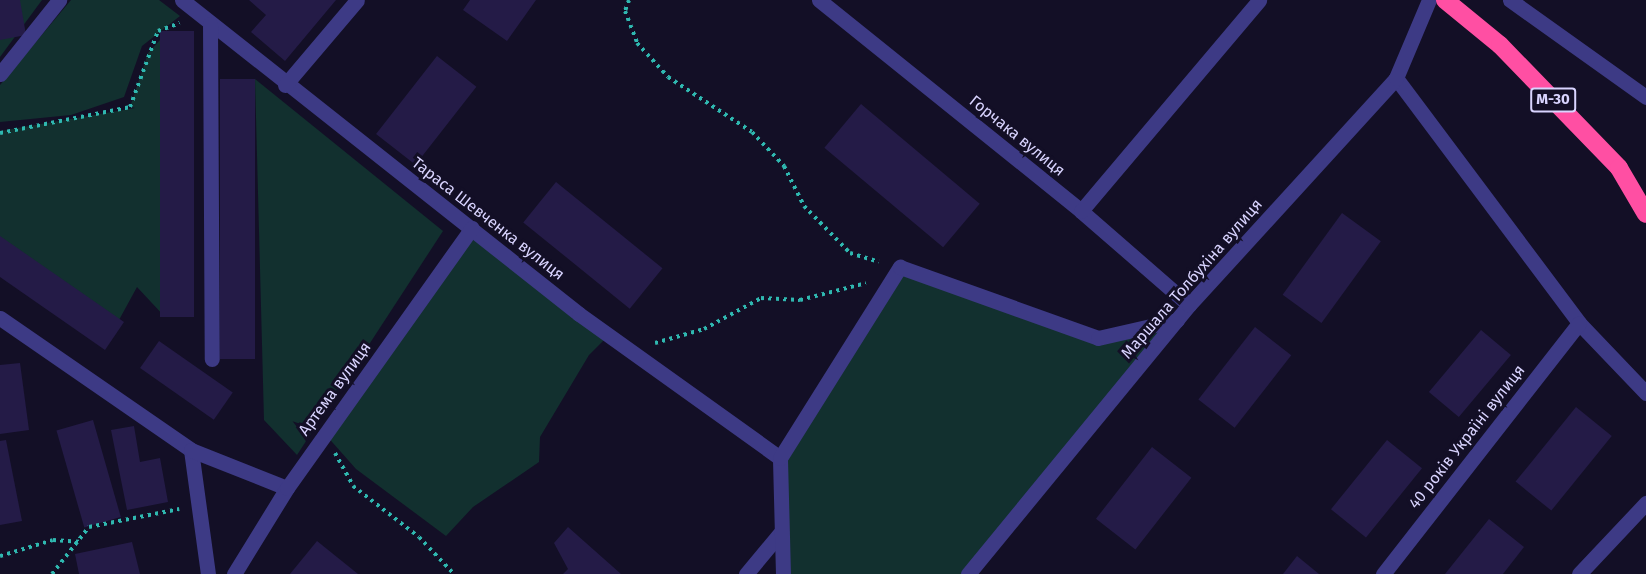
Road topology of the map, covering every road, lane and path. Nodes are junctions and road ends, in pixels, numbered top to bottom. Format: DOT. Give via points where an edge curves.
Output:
graph roads {
  1 [pos="59,0"];
  2 [pos="182,0"];
  3 [pos="357,0"];
  4 [pos="629,0"];
  5 [pos="819,0"];
  6 [pos="1259,0"];
  7 [pos="1429,0"];
  8 [pos="1445,0"];
  9 [pos="1510,0"];
  10 [pos="205,19"];
  11 [pos="0,74"];
  12 [pos="1396,78"];
  13 [pos="285,85"];
  14 [pos="1646,97"];
  15 [pos="0,133"];
  16 [pos="1081,211"];
  17 [pos="1646,214"];
  18 [pos="472,228"];
  19 [pos="897,273"];
  20 [pos="1189,305"];
  21 [pos="0,318"];
  22 [pos="1177,320"];
  23 [pos="1579,323"];
  24 [pos="628,349"];
  25 [pos="212,359"];
  26 [pos="1646,393"];
  27 [pos="325,434"];
  28 [pos="191,450"];
  29 [pos="780,458"];
  30 [pos="287,488"];
  31 [pos="1646,503"];
  32 [pos="198,505"];
  33 [pos="781,532"];
  34 [pos="80,542"];
  35 [pos="0,556"];
  36 [pos="52,574"];
  37 [pos="208,574"];
  38 [pos="234,574"];
  39 [pos="454,574"];
  40 [pos="746,574"];
  41 [pos="783,574"];
  42 [pos="968,574"];
  43 [pos="1383,574"];
  44 [pos="1579,574"];
  1 -- 11 [label="street"];
  2 -- 10 [label="street, Тараса Шевченка вулиця"];
  3 -- 13 [label="street"];
  4 -- 19 [label="path" via="625,11 637,43 668,77 752,132 784,166 804,206 850,253"];
  5 -- 16 [label="street, Горчака вулиця"];
  6 -- 16 [label="street"];
  7 -- 12 [label="street, Маршала Толбухіна вулиця"];
  8 -- 17 [label="highway, М-30" via="1500,45 1619,168"];
  9 -- 14 [label="street"];
  10 -- 13 [label="street, Тараса Шевченка вулиця"];
  10 -- 15 [label="path" via="158,31 130,107"];
  10 -- 25 [label="street"];
  12 -- 20 [label="street, Маршала Толбухіна вулиця"];
  12 -- 23 [label="street"];
  13 -- 18 [label="street, Тараса Шевченка вулиця"];
  16 -- 20 [label="street, Горчака вулиця"];
  18 -- 24 [label="street, Тараса Шевченка вулиця"];
  18 -- 27 [label="street, Артема вулиця"];
  19 -- 22 [label="street" via="1098,338"];
  19 -- 24 [label="path" via="800,300 761,298 704,329"];
  19 -- 29 [label="street"];
  20 -- 22 [label="street, Маршала Толбухіна вулиця"];
  21 -- 28 [label="street"];
  22 -- 42 [label="street, Маршала Толбухіна вулиця"];
  23 -- 26 [label="street"];
  23 -- 43 [label="street, 40 років Україні вулиця"];
  24 -- 29 [label="street, Тараса Шевченка вулиця"];
  27 -- 30 [label="street, Артема вулиця"];
  27 -- 39 [label="path" via="352,486 419,537"];
  28 -- 30 [label="street"];
  28 -- 32 [label="street"];
  29 -- 33 [label="street"];
  30 -- 38 [label="street, Артема вулиця"];
  31 -- 44 [label="street"];
  32 -- 34 [label="path" via="89,527"];
  32 -- 37 [label="street"];
  33 -- 40 [label="street"];
  33 -- 41 [label="street"];
  34 -- 35 [label="path" via="53,540"];
  34 -- 36 [label="path"];
}
